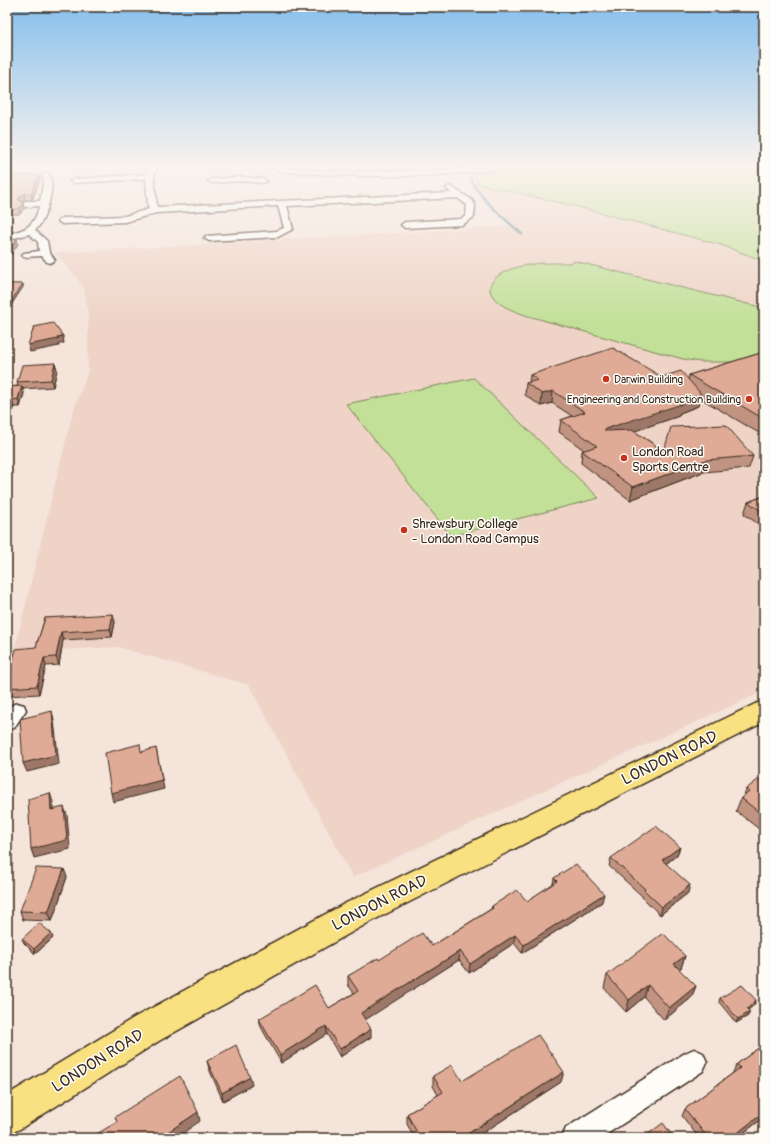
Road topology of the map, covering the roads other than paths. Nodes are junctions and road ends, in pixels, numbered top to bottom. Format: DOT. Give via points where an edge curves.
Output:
graph roads {
  1 [pos="41,218"];
  2 [pos="127,218"];
  3 [pos="286,218"];
  4 [pos="468,218"];
  5 [pos="62,220"];
  6 [pos="405,225"];
  7 [pos="31,231"];
  8 [pos="7,237"];
  9 [pos="209,238"];
  10 [pos="27,255"];
  11 [pos="764,711"];
  12 [pos="694,1062"];
  13 [pos="7,1116"];
  14 [pos="576,1138"];
  1 -- 7 [label="street"];
  2 -- 5 [label="street"];
  3 -- 9 [label="street" via="289,228 278,234 229,240"];
  4 -- 6 [label="street" via="462,222 425,227"];
  7 -- 8 [label="street"];
  7 -- 10 [label="street" via="42,241 47,257"];
  11 -- 13 [label="main road, LONDON ROAD" via="357,913 147,1029"];
  12 -- 14 [label="street"];
}
